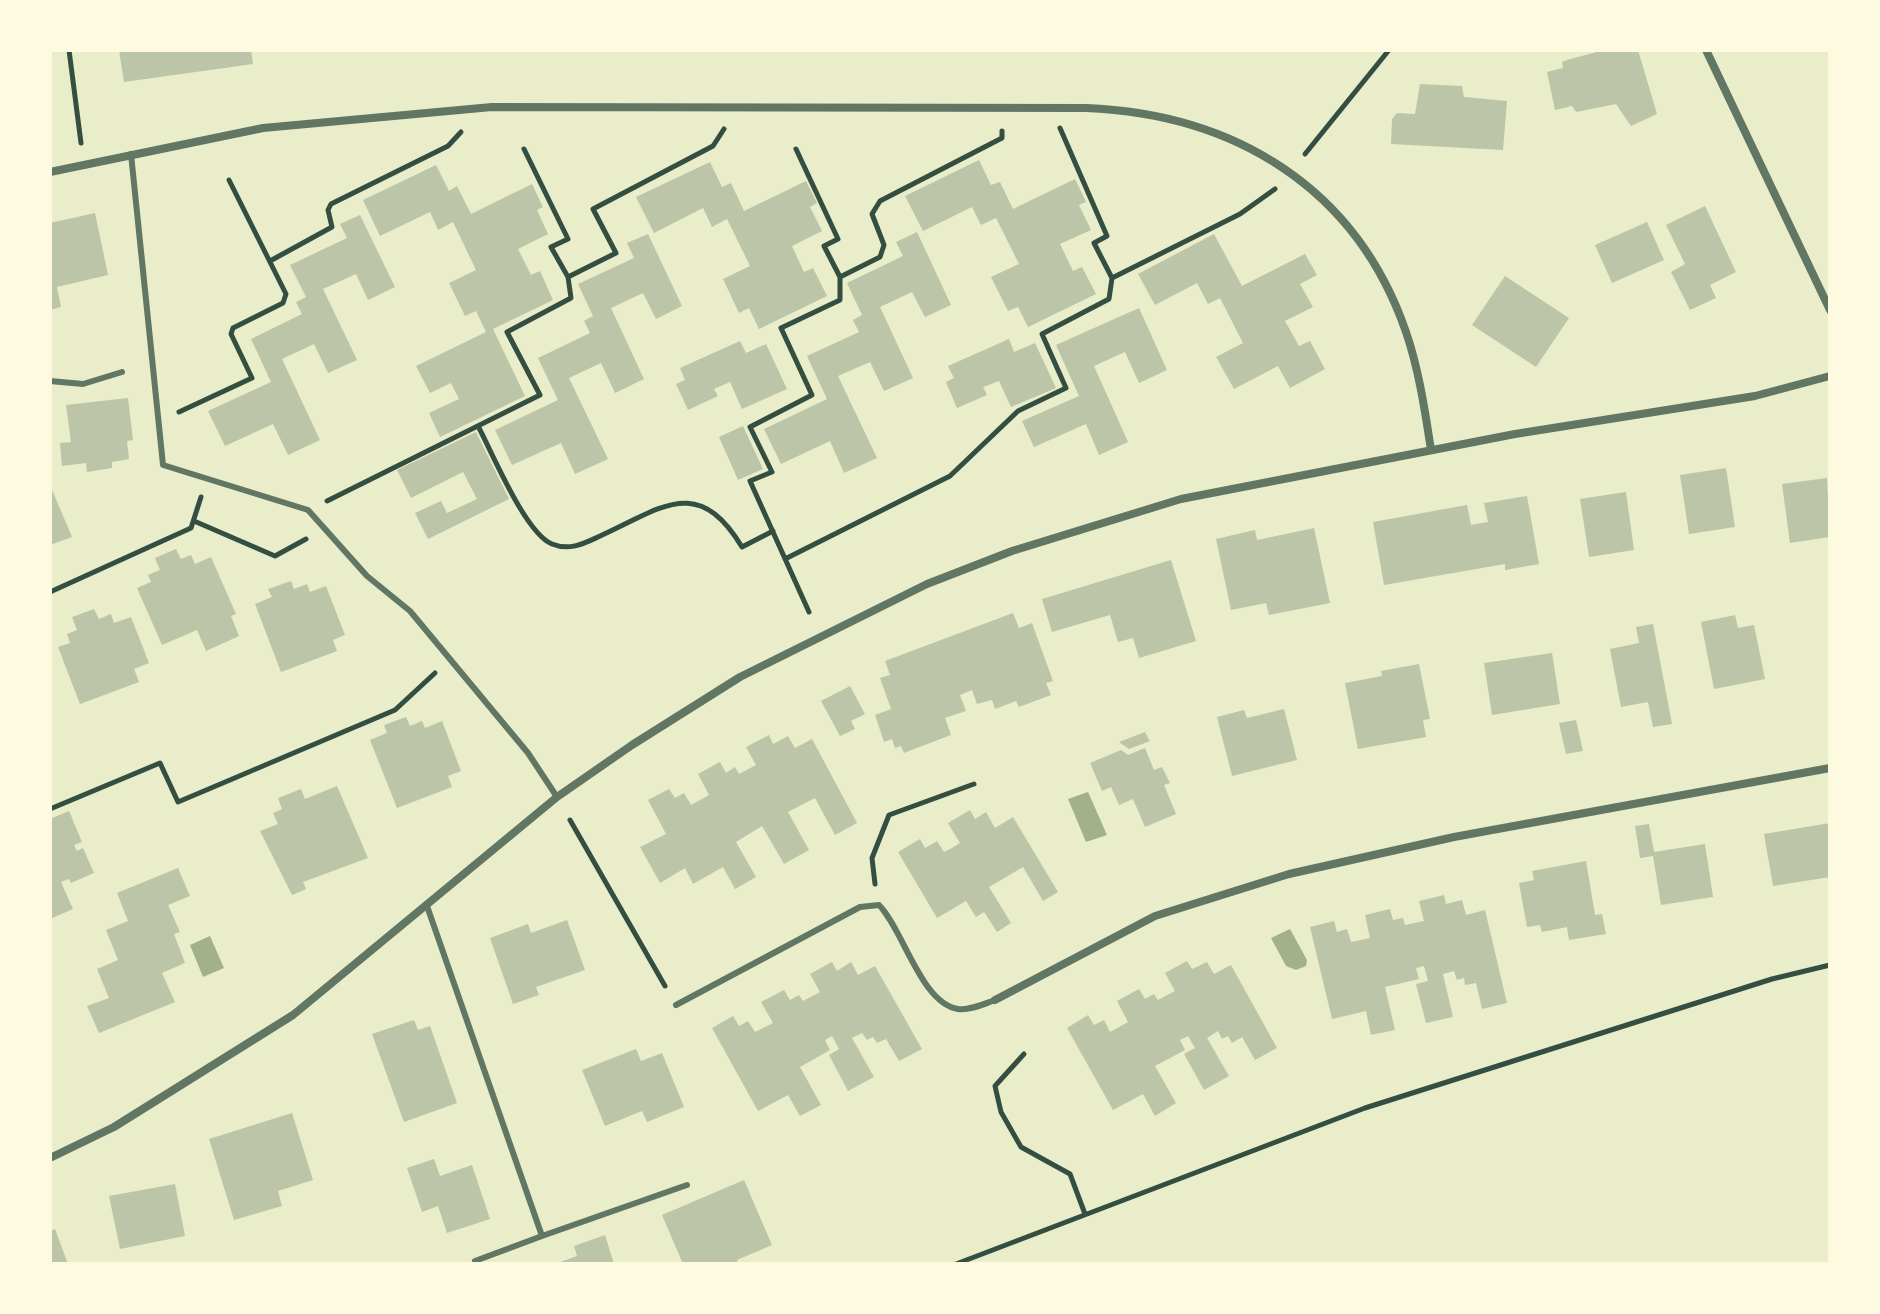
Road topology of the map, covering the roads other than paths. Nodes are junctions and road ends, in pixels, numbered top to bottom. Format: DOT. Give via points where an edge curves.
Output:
graph roads {
  1 [pos="1706,50"];
  2 [pos="131,154"];
  3 [pos="50,172"];
  4 [pos="1830,310"];
  5 [pos="122,372"];
  6 [pos="1830,376"];
  7 [pos="50,381"];
  8 [pos="1431,450"];
  9 [pos="1830,768"];
  10 [pos="557,797"];
  11 [pos="427,906"];
  12 [pos="995,1000"];
  13 [pos="676,1005"];
  14 [pos="50,1158"];
  15 [pos="687,1185"];
  16 [pos="542,1236"];
  17 [pos="475,1261"];
  1 -- 4 [label="street"];
  2 -- 3 [label="street"];
  2 -- 8 [label="street" via="301,123 530,105 1086,108 1168,116 1218,131 1259,152 1310,188 1343,220 1369,254 1401,320 1419,378"];
  2 -- 10 [label="lane" via="163,465 308,510 367,576 410,611 528,753"];
  5 -- 7 [label="lane" via="83,384"];
  6 -- 8 [label="street" via="1755,396"];
  8 -- 10 [label="street" via="1181,499 969,568 740,677"];
  9 -- 12 [label="street" via="1454,837 1289,874 1155,916"];
  10 -- 11 [label="street"];
  11 -- 14 [label="street" via="293,1015 114,1127"];
  11 -- 16 [label="lane"];
  12 -- 13 [label="lane" via="961,1010 944,1005 925,984 879,905 860,907"];
  15 -- 16 [label="lane"];
  16 -- 17 [label="lane"];
}
